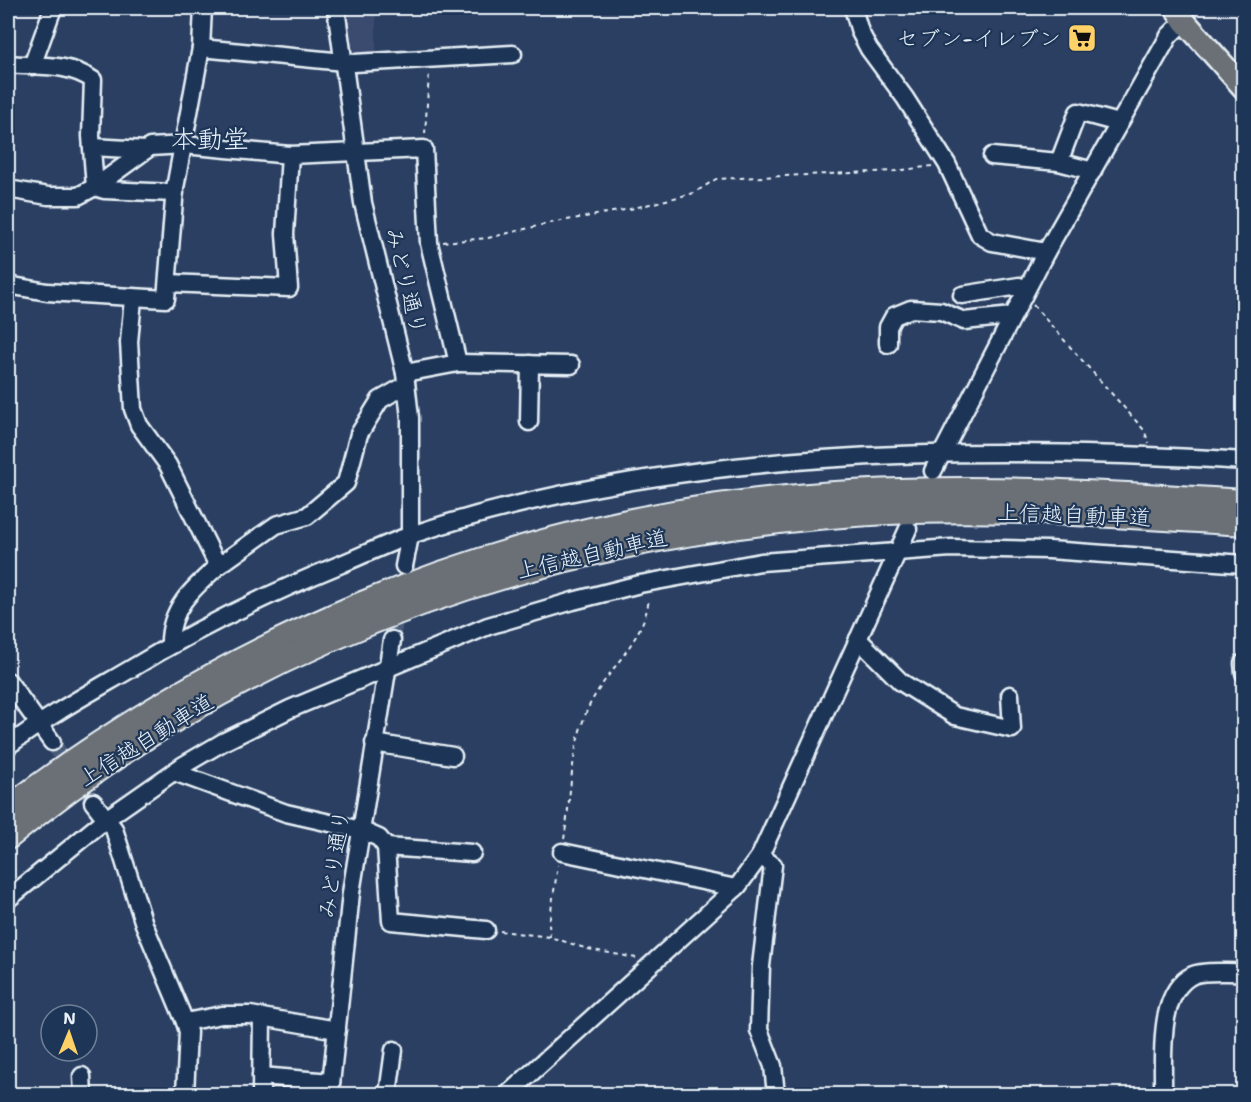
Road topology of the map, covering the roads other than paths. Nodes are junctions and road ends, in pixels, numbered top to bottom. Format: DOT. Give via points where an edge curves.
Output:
graph roads {
  1 [pos="53,8"];
  2 [pos="203,8"];
  3 [pos="336,8"];
  4 [pos="853,8"];
  5 [pos="1180,14"];
  6 [pos="201,48"];
  7 [pos="513,54"];
  8 [pos="343,62"];
  9 [pos="8,64"];
  10 [pos="32,66"];
  11 [pos="1244,88"];
  12 [pos="1119,123"];
  13 [pos="184,145"];
  14 [pos="92,147"];
  15 [pos="146,150"];
  16 [pos="354,152"];
  17 [pos="290,155"];
  18 [pos="992,156"];
  19 [pos="1059,162"];
  20 [pos="1093,171"];
  21 [pos="95,187"];
  22 [pos="8,189"];
  23 [pos="175,193"];
  24 [pos="1046,252"];
  25 [pos="168,283"];
  26 [pos="8,285"];
  27 [pos="1024,294"];
  28 [pos="962,295"];
  29 [pos="133,299"];
  30 [pos="1012,316"];
  31 [pos="888,344"];
  32 [pos="458,363"];
  33 [pos="530,364"];
  34 [pos="571,365"];
  35 [pos="406,379"];
  36 [pos="529,422"];
  37 [pos="944,453"];
  38 [pos="1244,461"];
  39 [pos="933,471"];
  40 [pos="1244,502"];
  41 [pos="1244,524"];
  42 [pos="908,529"];
  43 [pos="410,536"];
  44 [pos="897,552"];
  45 [pos="1244,564"];
  46 [pos="218,566"];
  47 [pos="404,566"];
  48 [pos="858,639"];
  49 [pos="392,640"];
  50 [pos="170,645"];
  51 [pos="1243,663"];
  52 [pos="387,668"];
  53 [pos="1244,673"];
  54 [pos="8,681"];
  55 [pos="1010,695"];
  56 [pos="39,723"];
  57 [pos="52,742"];
  58 [pos="374,743"];
  59 [pos="8,746"];
  60 [pos="453,756"];
  61 [pos="174,772"];
  62 [pos="93,802"];
  63 [pos="8,809"];
  64 [pos="106,819"];
  65 [pos="361,830"];
  66 [pos="8,837"];
  67 [pos="386,847"];
  68 [pos="561,852"];
  69 [pos="472,853"];
  70 [pos="760,856"];
  71 [pos="736,888"];
  72 [pos="8,898"];
  73 [pos="486,930"];
  74 [pos="1244,972"];
  75 [pos="262,1017"];
  76 [pos="185,1022"];
  77 [pos="337,1030"];
  78 [pos="394,1050"];
  79 [pos="82,1076"];
  80 [pos="261,1076"];
  81 [pos="331,1088"];
  82 [pos="83,1095"];
  83 [pos="185,1095"];
  84 [pos="261,1095"];
  85 [pos="388,1095"];
  86 [pos="508,1095"];
  87 [pos="776,1095"];
  88 [pos="1163,1095"];
  1 -- 10 [label="street"];
  2 -- 6 [label="street"];
  3 -- 8 [label="street, みどり通り"];
  4 -- 24 [label="street" via="869,49 947,164 980,235 992,242"];
  5 -- 11 [label="main road"];
  5 -- 12 [label="street"];
  6 -- 8 [label="street"];
  6 -- 13 [label="street"];
  7 -- 8 [label="street"];
  8 -- 16 [label="street, みどり通り"];
  9 -- 10 [label="street"];
  10 -- 14 [label="street" via="62,66 93,80"];
  12 -- 19 [label="street" via="1078,112"];
  12 -- 20 [label="street"];
  13 -- 15 [label="street"];
  13 -- 17 [label="street"];
  13 -- 23 [label="street"];
  14 -- 15 [label="street"];
  14 -- 21 [label="street"];
  15 -- 21 [label="street"];
  16 -- 17 [label="street"];
  16 -- 32 [label="street" via="424,149 429,243"];
  16 -- 35 [label="street, みどり通り"];
  17 -- 25 [label="street" via="285,234 289,288"];
  18 -- 19 [label="street"];
  19 -- 20 [label="street"];
  20 -- 24 [label="street"];
  21 -- 22 [label="street" via="68,197"];
  21 -- 23 [label="street"];
  23 -- 25 [label="street"];
  24 -- 27 [label="street"];
  25 -- 29 [label="street" via="166,299"];
  26 -- 29 [label="street"];
  27 -- 28 [label="street" via="1019,286"];
  27 -- 30 [label="street"];
  29 -- 46 [label="street" via="129,342 134,409 139,425 168,465"];
  30 -- 31 [label="street" via="964,321 941,311 911,309 894,315 888,327"];
  30 -- 37 [label="street"];
  32 -- 33 [label="street"];
  32 -- 35 [label="street"];
  33 -- 34 [label="street"];
  33 -- 36 [label="street"];
  35 -- 43 [label="street, みどり通り" via="410,418"];
  35 -- 46 [label="street" via="380,400 359,434 346,483 307,516 276,525"];
  37 -- 38 [label="street"];
  37 -- 39 [label="street"];
  37 -- 43 [label="street" via="807,461 630,481 503,509"];
  40 -- 63 [label="highway, 上信越自動車道" via="1020,490 889,491 687,511 546,541 408,585 272,643 137,718"];
  41 -- 66 [label="highway, 上信越自動車道" via="1024,512 892,512 693,531 551,562 413,605 286,660 153,733"];
  42 -- 44 [label="street"];
  43 -- 47 [label="street, みどり通り"];
  43 -- 50 [label="street" via="269,594"];
  44 -- 45 [label="street" via="951,548 1049,550"];
  44 -- 48 [label="street"];
  44 -- 52 [label="street" via="761,562 650,582 489,626"];
  46 -- 50 [label="street" via="194,589 171,620"];
  48 -- 55 [label="street" via="901,682 955,716 1012,729"];
  48 -- 70 [label="street"];
  49 -- 52 [label="street, みどり通り"];
  50 -- 56 [label="street"];
  51 -- 53 [label="street"];
  52 -- 58 [label="street, みどり通り"];
  52 -- 61 [label="street" via="223,742"];
  54 -- 56 [label="street"];
  56 -- 57 [label="street"];
  56 -- 59 [label="street"];
  58 -- 60 [label="street"];
  58 -- 65 [label="street, みどり通り"];
  61 -- 64 [label="street"];
  61 -- 65 [label="street" via="286,813"];
  62 -- 64 [label="street"];
  64 -- 72 [label="street"];
  64 -- 76 [label="street" via="121,845 144,924"];
  65 -- 67 [label="street" via="379,837"];
  65 -- 77 [label="street, みどり通り"];
  67 -- 69 [label="street"];
  67 -- 73 [label="street" via="391,921"];
  68 -- 71 [label="street"];
  70 -- 71 [label="street"];
  70 -- 87 [label="street" via="773,865 761,966 759,1030 773,1066"];
  71 -- 86 [label="street"];
  74 -- 88 [label="street" via="1194,975 1176,988 1166,1023"];
  75 -- 76 [label="street" via="222,1015"];
  75 -- 77 [label="street"];
  75 -- 80 [label="street"];
  76 -- 83 [label="street"];
  77 -- 81 [label="street, みどり通り"];
  78 -- 85 [label="street"];
  79 -- 82 [label="street"];
  80 -- 81 [label="street"];
  80 -- 84 [label="street"];
}
